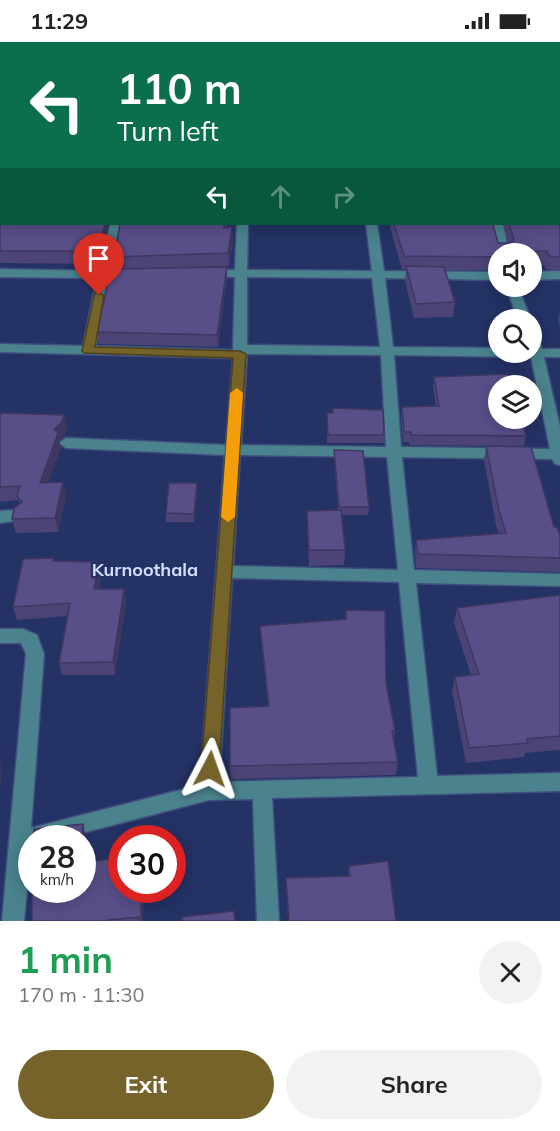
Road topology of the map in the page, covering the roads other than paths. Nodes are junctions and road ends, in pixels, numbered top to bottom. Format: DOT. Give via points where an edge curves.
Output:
graph roads {
  1 [pos="115,225"];
  2 [pos="242,225"];
  3 [pos="372,225"];
  4 [pos="497,225"];
  5 [pos="501,243"];
  6 [pos="239,272"];
  7 [pos="0,273"];
  8 [pos="377,273"];
  9 [pos="194,274"];
  10 [pos="148,275"];
  11 [pos="560,275"];
  12 [pos="102,276"];
  13 [pos="488,276"];
  14 [pos="542,276"];
  15 [pos="0,348"];
  16 [pos="88,351"];
  17 [pos="387,351"];
  18 [pos="240,352"];
  19 [pos="488,353"];
  20 [pos="560,353"];
  21 [pos="542,354"];
  22 [pos="539,363"];
  23 [pos="66,443"];
  24 [pos="232,450"];
  25 [pos="394,453"];
  26 [pos="560,456"];
  27 [pos="224,573"];
  28 [pos="407,577"];
  29 [pos="560,580"];
  30 [pos="0,636"];
  31 [pos="560,782"];
  32 [pos="428,785"];
  33 [pos="262,790"];
  34 [pos="208,791"];
  35 [pos="23,825"];
  36 [pos="79,825"];
  37 [pos="18,876"];
  38 [pos="13,921"];
  39 [pos="268,921"];
  1 -- 12 [label="street"];
  2 -- 6 [label="street"];
  3 -- 8 [label="street"];
  4 -- 5 [label="street"];
  6 -- 8 [label="street"];
  6 -- 9 [label="street"];
  6 -- 18 [label="street"];
  7 -- 12 [label="street"];
  8 -- 13 [label="street"];
  8 -- 17 [label="street"];
  10 -- 12 [label="street"];
  11 -- 14 [label="street"];
  12 -- 16 [label="street"];
  15 -- 16 [label="street"];
  16 -- 18 [label="street"];
  17 -- 18 [label="street"];
  17 -- 19 [label="street"];
  17 -- 25 [label="street"];
  18 -- 24 [label="street"];
  20 -- 21 [label="street"];
  22 -- 26 [label="street"];
  23 -- 24 [label="street"];
  24 -- 25 [label="street"];
  24 -- 27 [label="street"];
  25 -- 26 [label="street"];
  25 -- 28 [label="street"];
  27 -- 28 [label="street"];
  27 -- 34 [label="street"];
  28 -- 29 [label="street"];
  28 -- 32 [label="street"];
  30 -- 35 [label="street" via="32,640 34,654"];
  31 -- 32 [label="street"];
  32 -- 33 [label="street"];
  33 -- 34 [label="street"];
  33 -- 39 [label="street"];
  34 -- 36 [label="street"];
  37 -- 38 [label="street"];
}
